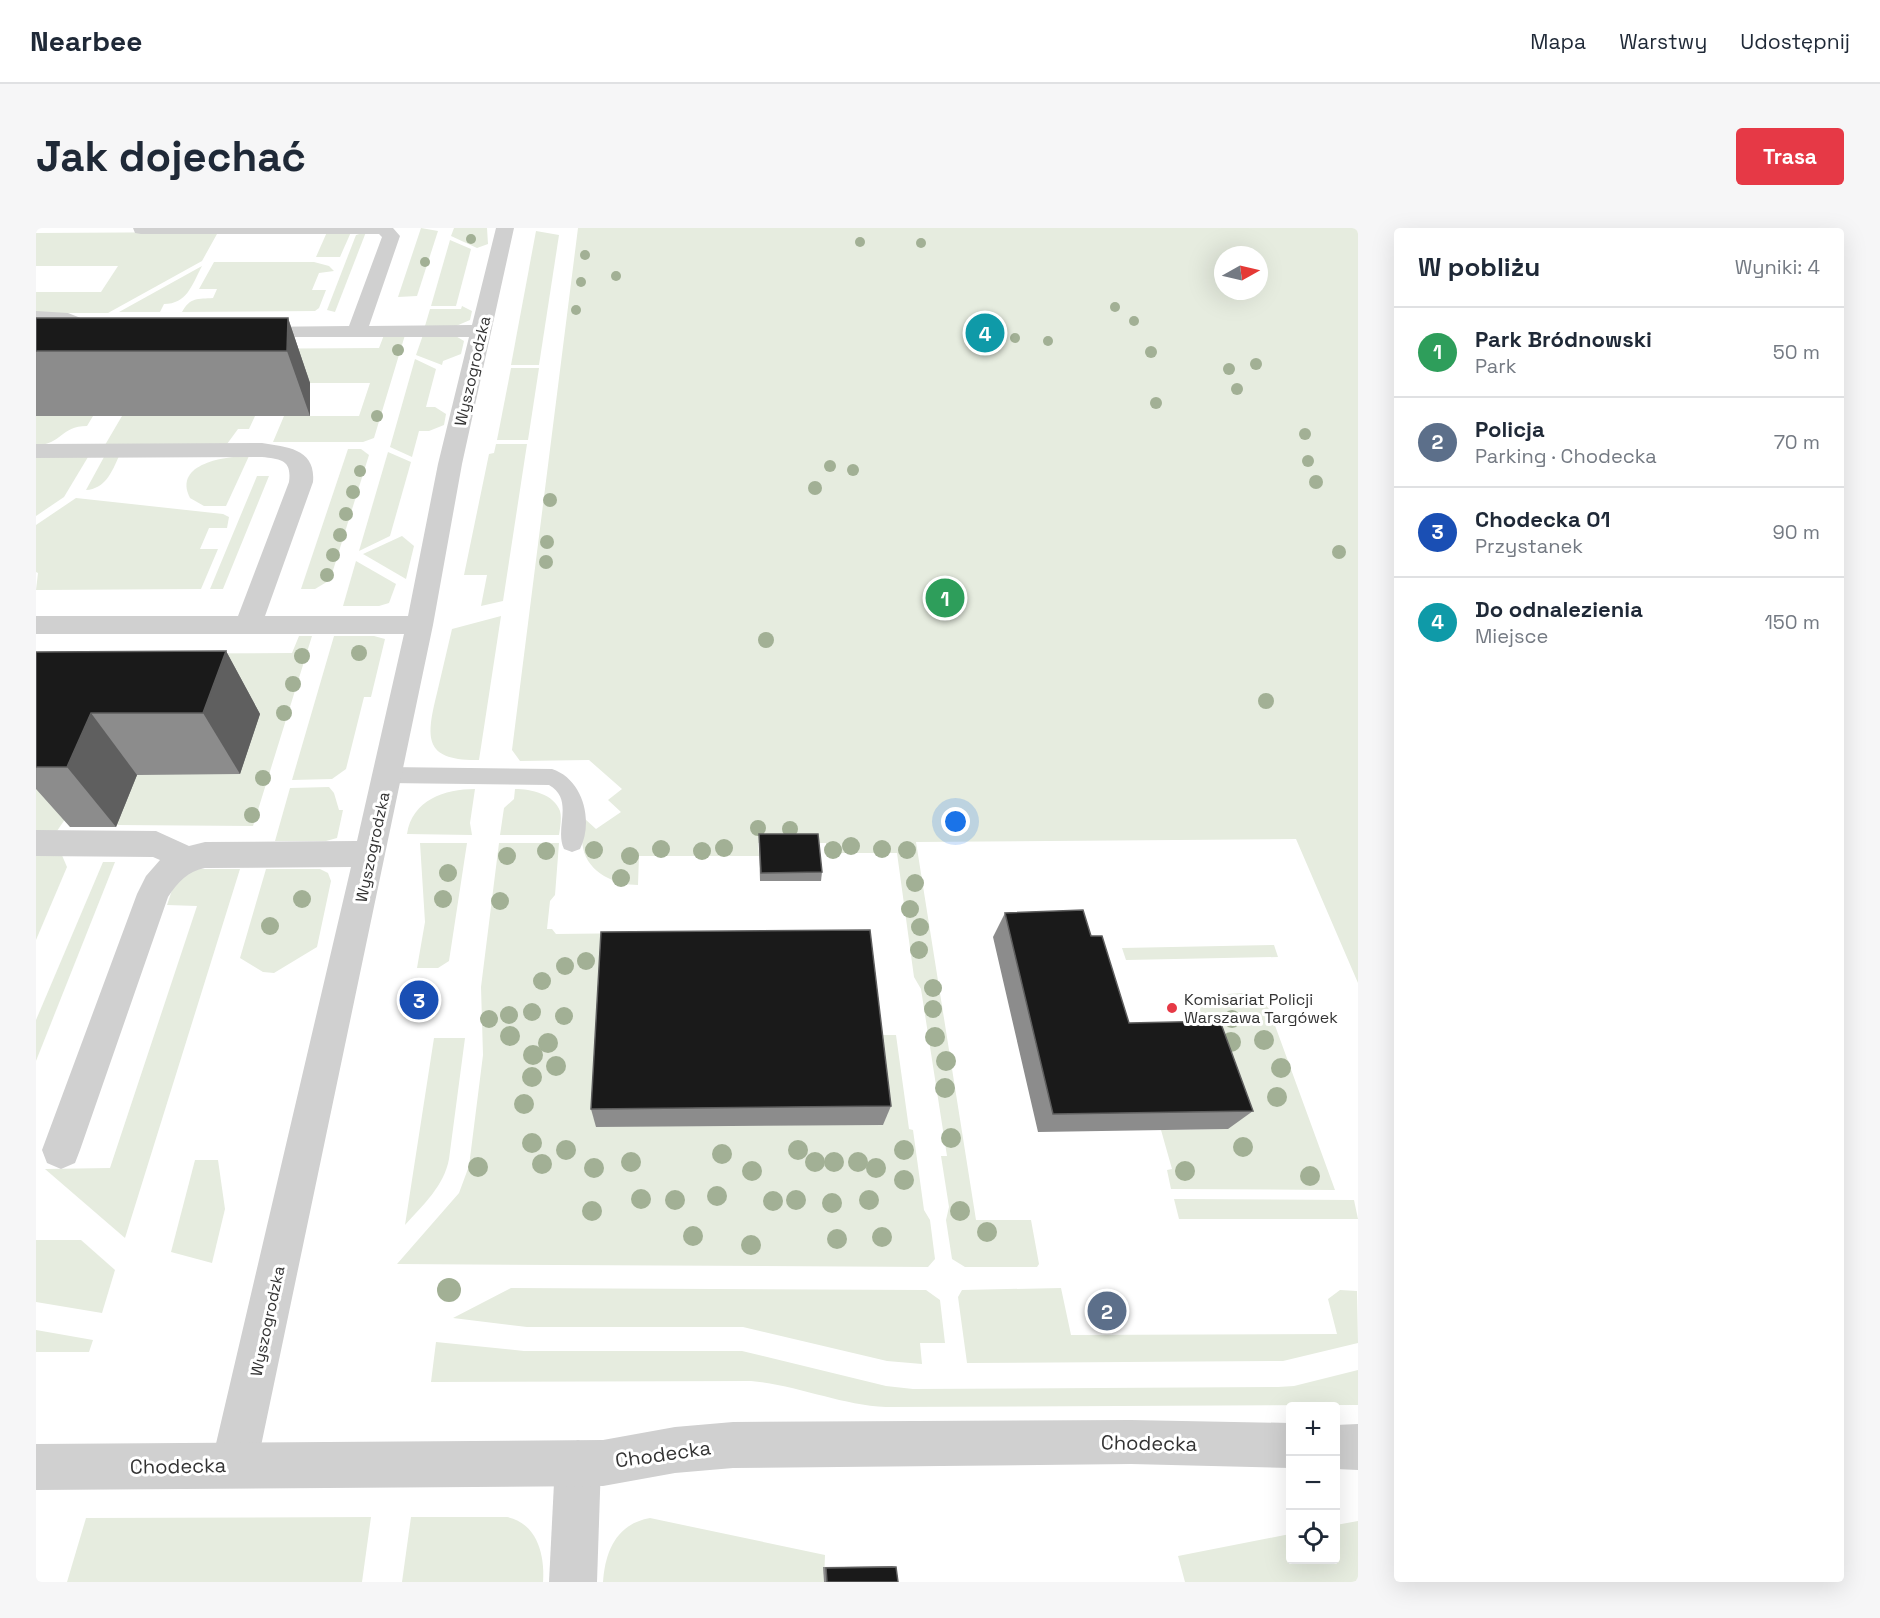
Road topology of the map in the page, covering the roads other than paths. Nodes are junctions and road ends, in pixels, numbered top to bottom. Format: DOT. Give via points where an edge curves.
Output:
graph roads {
  1 [pos="505,228"];
  2 [pos="141,229"];
  3 [pos="36,317"];
  4 [pos="482,331"];
  5 [pos="357,332"];
  6 [pos="225,333"];
  7 [pos="123,334"];
  8 [pos="36,451"];
  9 [pos="248,625"];
  10 [pos="420,625"];
  11 [pos="36,626"];
  12 [pos="387,775"];
  13 [pos="36,843"];
  14 [pos="572,843"];
  15 [pos="370,854"];
  16 [pos="182,860"];
  17 [pos="61,1150"];
  18 [pos="1286,1446"];
  19 [pos="1340,1447"];
  20 [pos="1358,1447"];
  21 [pos="578,1463"];
  22 [pos="234,1465"];
  23 [pos="36,1467"];
  24 [pos="573,1582"];
  1 -- 4 [label="street, Wyszogrodzka"];
  2 -- 5 [label="street" via="384,229 391,236"];
  3 -- 7 [label="street" via="65,319 95,332"];
  4 -- 5 [label="street"];
  4 -- 10 [label="street, Wyszogrodzka" via="450,464"];
  5 -- 6 [label="street"];
  8 -- 9 [label="street" via="264,450 297,460 301,482"];
  9 -- 10 [label="street"];
  9 -- 11 [label="street"];
  10 -- 12 [label="street, Wyszogrodzka"];
  12 -- 14 [label="lane" via="552,777 569,790 574,801"];
  12 -- 15 [label="street, Wyszogrodzka"];
  13 -- 16 [label="street" via="156,844"];
  15 -- 16 [label="street" via="212,854"];
  15 -- 22 [label="street, Wyszogrodzka"];
  16 -- 17 [label="street" via="164,876 153,894"];
  18 -- 21 [label="street, Chodecka" via="1131,1442 732,1445"];
  19 -- 20 [label="street"];
  21 -- 22 [label="street, Chodecka"];
  21 -- 24 [label="street"];
  22 -- 23 [label="street, Chodecka"];
}
